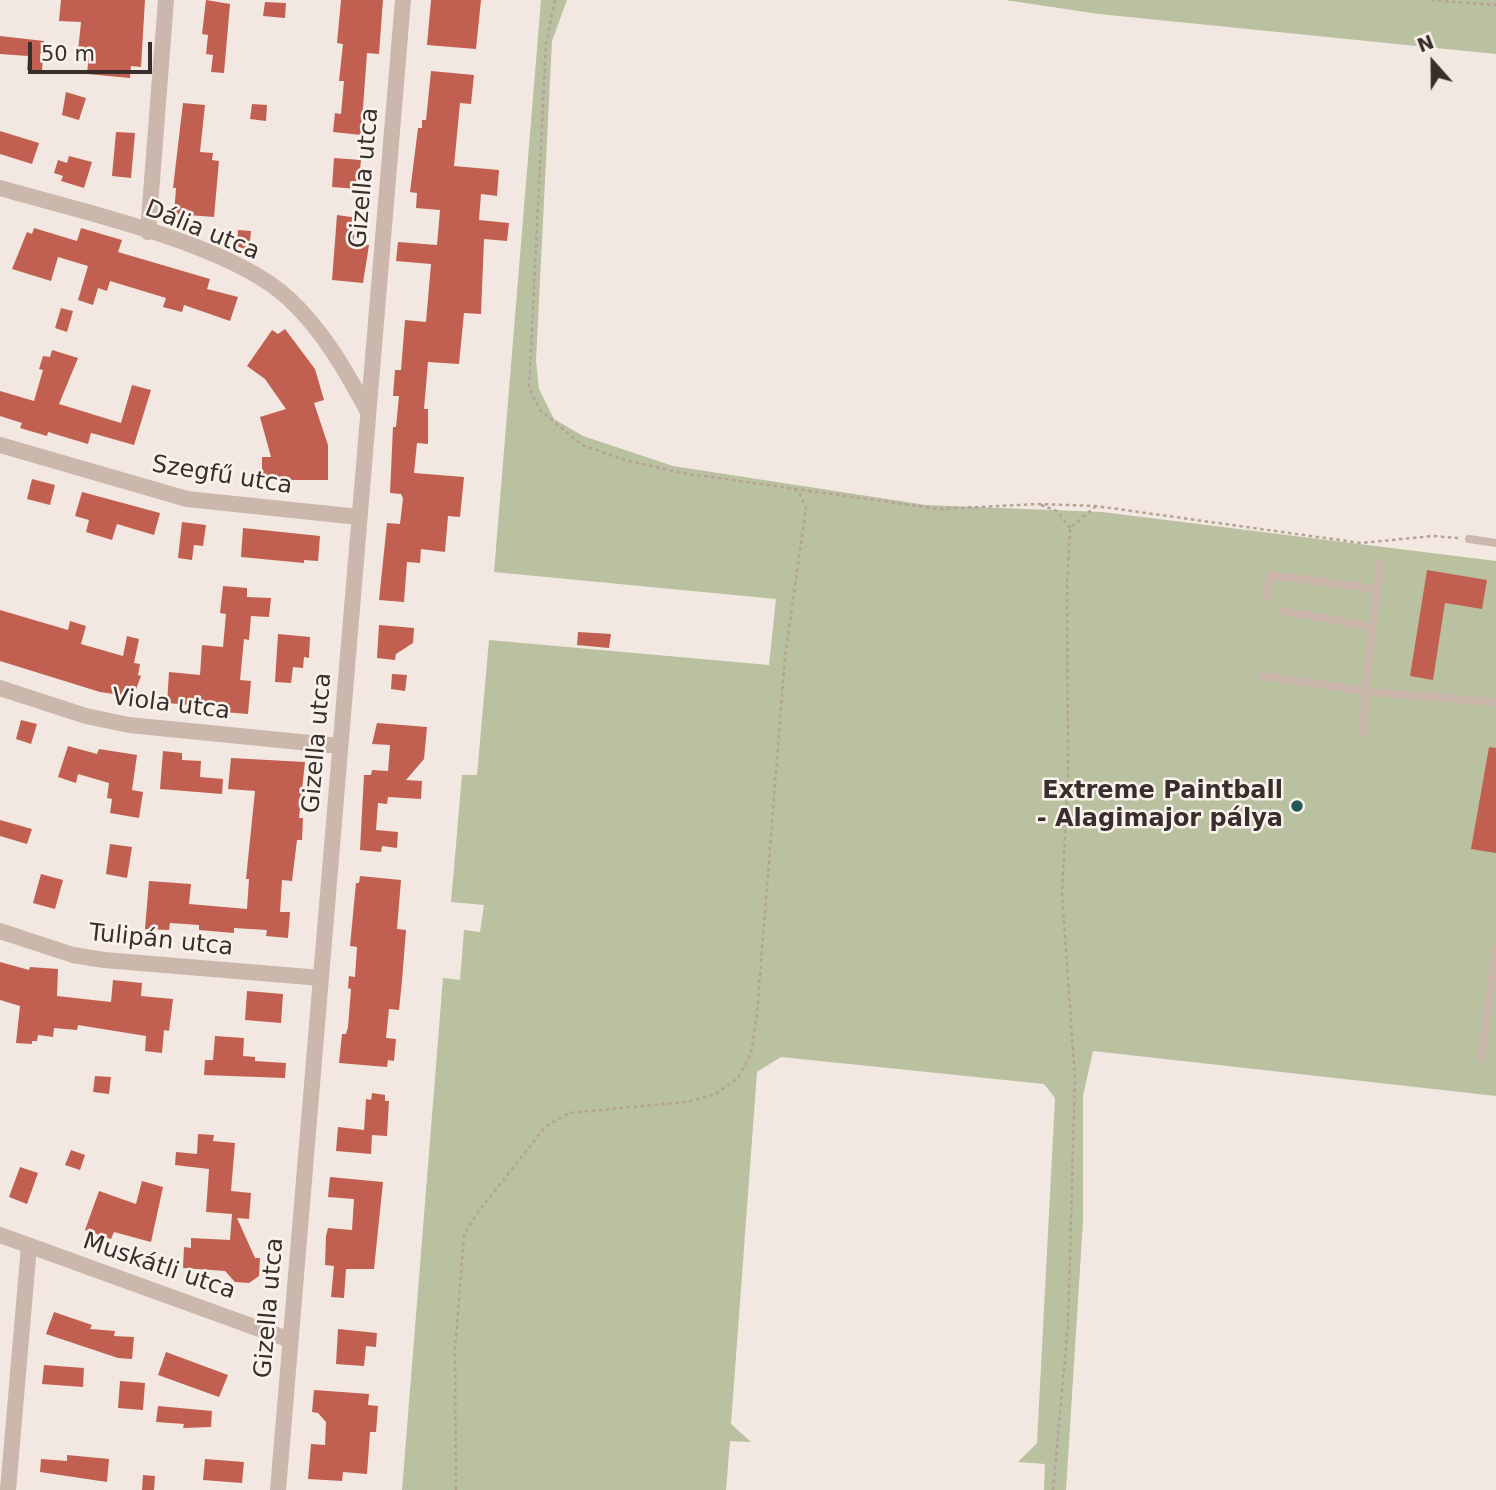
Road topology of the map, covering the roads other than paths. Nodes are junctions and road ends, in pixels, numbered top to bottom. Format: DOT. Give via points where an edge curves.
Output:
graph roads {
  1 [pos="166,0"];
  2 [pos="403,0"];
  3 [pos="0,188"];
  4 [pos="148,232"];
  5 [pos="368,411"];
  6 [pos="0,445"];
  7 [pos="359,517"];
  8 [pos="1469,539"];
  9 [pos="1496,543"];
  10 [pos="1380,564"];
  11 [pos="1377,589"];
  12 [pos="1266,596"];
  13 [pos="1283,611"];
  14 [pos="1373,627"];
  15 [pos="1263,676"];
  16 [pos="0,688"];
  17 [pos="1365,691"];
  18 [pos="1496,702"];
  19 [pos="1364,734"];
  20 [pos="340,746"];
  21 [pos="0,932"];
  22 [pos="1496,949"];
  23 [pos="321,978"];
  24 [pos="1481,1058"];
  25 [pos="0,1235"];
  26 [pos="0,1245"];
  27 [pos="28,1251"];
  28 [pos="290,1340"];
  29 [pos="8,1490"];
  30 [pos="278,1490"];
  1 -- 4 [label="street"];
  2 -- 5 [label="street, Gizella utca"];
  3 -- 4 [label="street, Dália utca"];
  4 -- 5 [label="street, Dália utca" via="229,261 287,297 342,363"];
  5 -- 7 [label="street, Gizella utca"];
  6 -- 7 [label="street, Szegfű utca" via="187,499"];
  7 -- 20 [label="street, Gizella utca"];
  8 -- 9 [label="lane"];
  10 -- 11 [label="lane"];
  11 -- 12 [label="lane" via="1271,575"];
  11 -- 14 [label="lane"];
  13 -- 14 [label="lane"];
  14 -- 17 [label="lane"];
  15 -- 17 [label="lane"];
  16 -- 20 [label="street, Viola utca" via="106,721"];
  17 -- 18 [label="lane"];
  17 -- 19 [label="lane"];
  20 -- 23 [label="street, Gizella utca"];
  21 -- 23 [label="street, Tulipán utca" via="104,960"];
  22 -- 24 [label="lane"];
  23 -- 28 [label="street, Gizella utca"];
  25 -- 27 [label="street, Muskátli utca"];
  26 -- 27 [label="street, Muskátli utca"];
  27 -- 28 [label="street, Muskátli utca"];
  27 -- 29 [label="street"];
  28 -- 30 [label="street, Gizella utca"];
}
